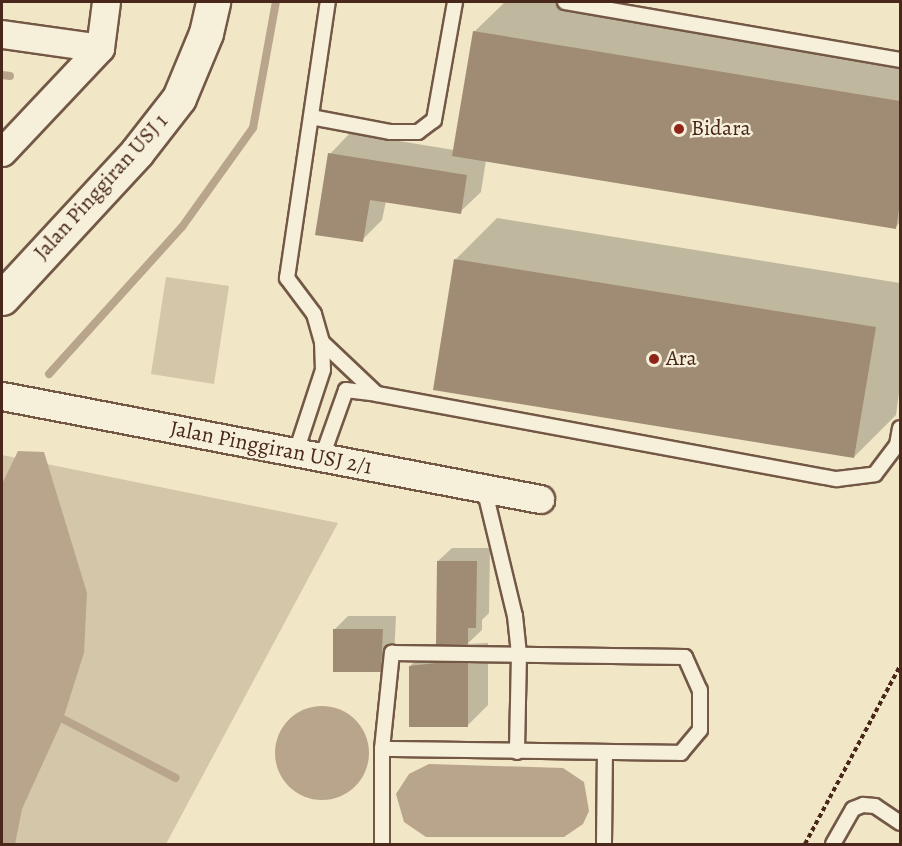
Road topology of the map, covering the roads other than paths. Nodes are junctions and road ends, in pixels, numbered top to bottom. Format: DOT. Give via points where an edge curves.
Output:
graph roads {
  1 [pos="106,2"];
  2 [pos="213,2"];
  3 [pos="328,2"];
  4 [pos="455,2"];
  5 [pos="566,2"];
  6 [pos="2,34"];
  7 [pos="100,48"];
  8 [pos="900,60"];
  9 [pos="311,117"];
  10 [pos="2,152"];
  11 [pos="2,298"];
  12 [pos="322,342"];
  13 [pos="377,394"];
  14 [pos="2,396"];
  15 [pos="900,428"];
  16 [pos="296,452"];
  17 [pos="322,457"];
  18 [pos="484,488"];
  19 [pos="540,499"];
  20 [pos="519,654"];
  21 [pos="382,749"];
  22 [pos="518,752"];
  23 [pos="605,753"];
  24 [pos="900,823"];
  25 [pos="382,844"];
  26 [pos="604,844"];
  27 [pos="833,844"];
  1 -- 7 [label="street"];
  2 -- 11 [label="street, Jalan Pinggiran USJ 1" via="206,33 179,98 137,152"];
  3 -- 9 [label="lane"];
  4 -- 9 [label="lane" via="434,120 418,132 390,132"];
  5 -- 8 [label="lane"];
  6 -- 7 [label="street"];
  7 -- 10 [label="street"];
  9 -- 12 [label="lane" via="287,278 314,314"];
  12 -- 13 [label="lane"];
  12 -- 16 [label="lane" via="323,370"];
  13 -- 15 [label="lane" via="837,479 874,474 897,446"];
  13 -- 17 [label="lane" via="346,390"];
  14 -- 16 [label="street, Jalan Pinggiran USJ 2/1"];
  16 -- 17 [label="street, Jalan Pinggiran USJ 2/1"];
  17 -- 18 [label="street, Jalan Pinggiran USJ 2/1"];
  18 -- 19 [label="street, Jalan Pinggiran USJ 2/1"];
  18 -- 20 [label="lane" via="515,616"];
  20 -- 21 [label="lane" via="392,653"];
  20 -- 22 [label="lane"];
  20 -- 23 [label="lane" via="685,657 700,690 700,730 681,753"];
  21 -- 22 [label="lane"];
  21 -- 25 [label="lane"];
  22 -- 23 [label="lane"];
  23 -- 26 [label="lane"];
  24 -- 27 [label="lane" via="874,806 853,808"];
}
